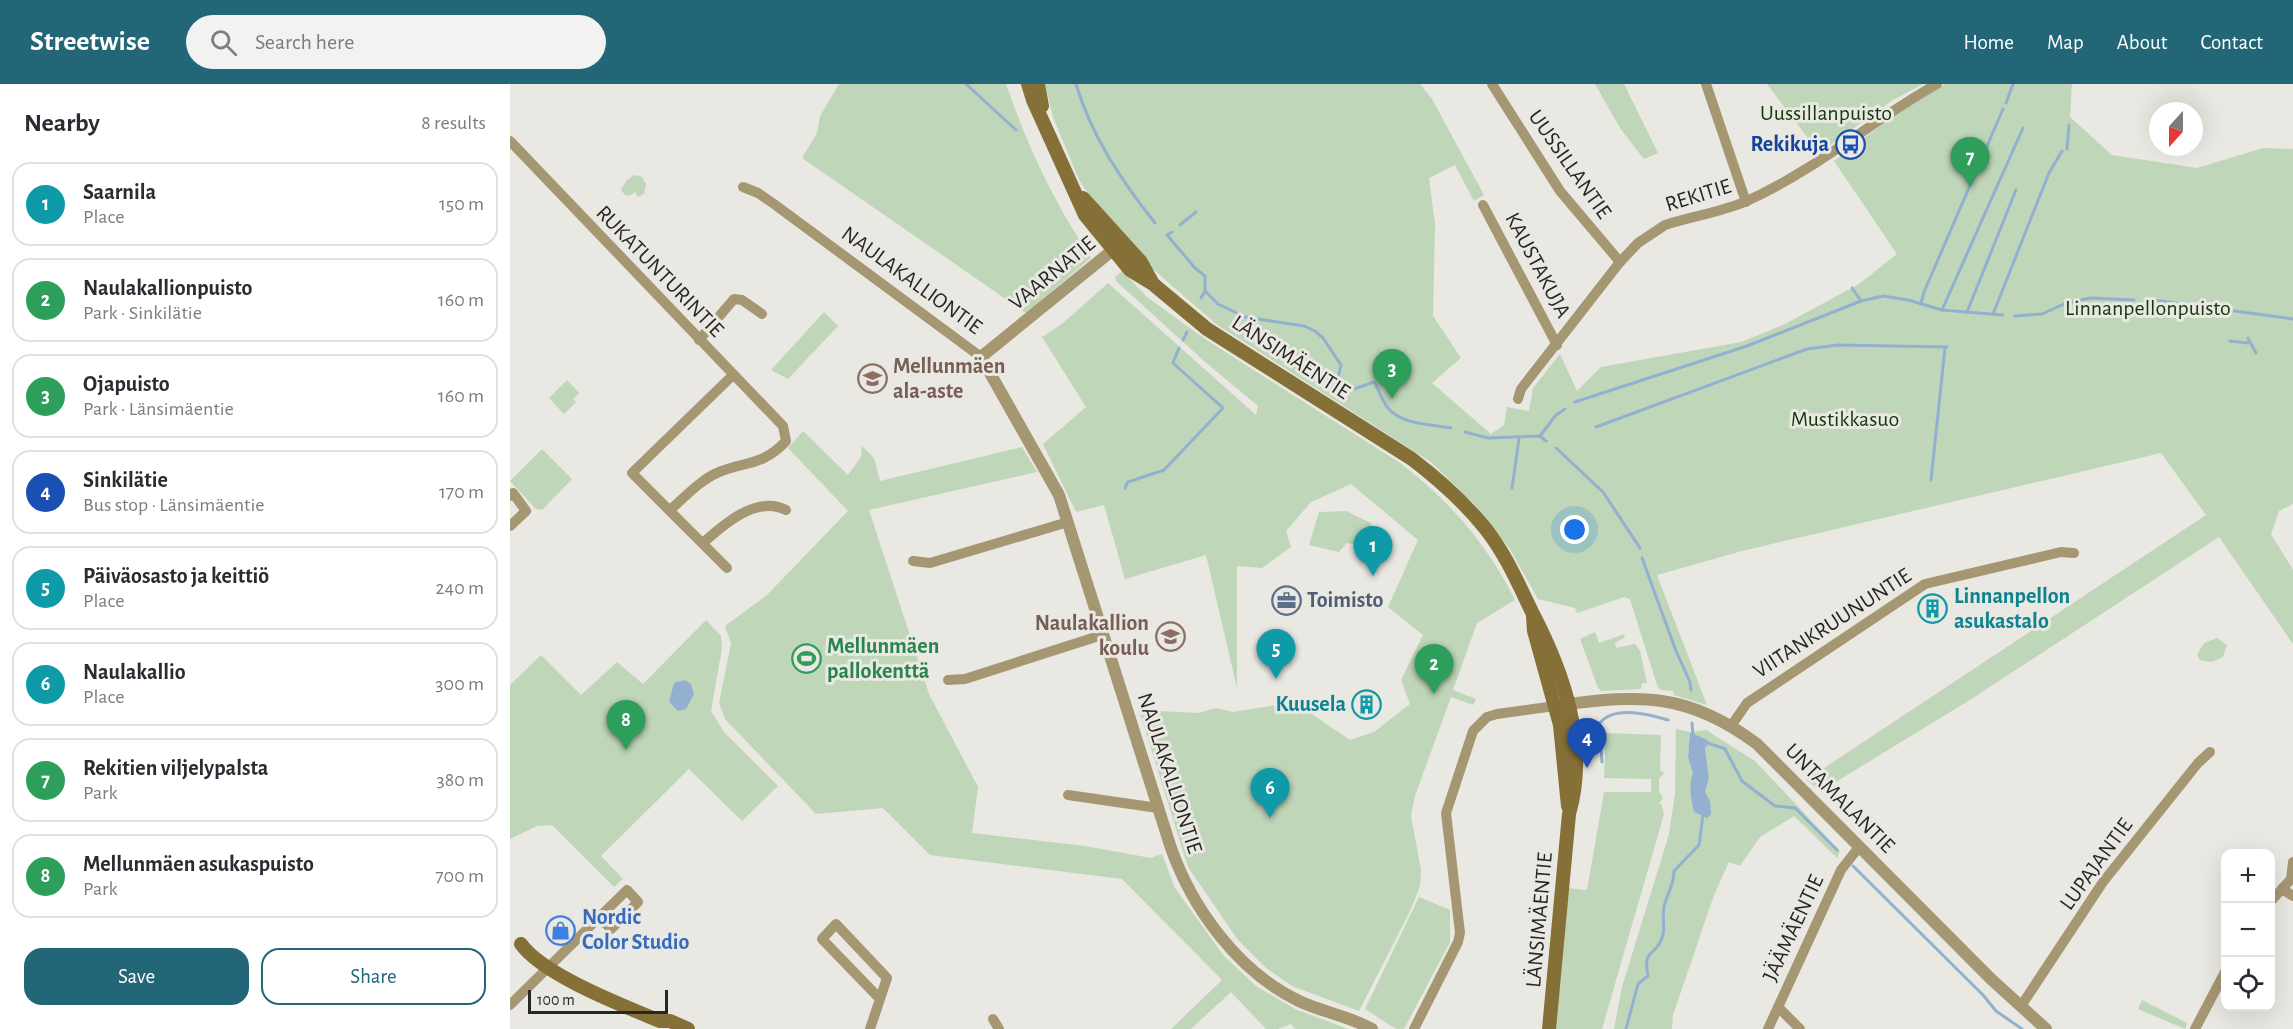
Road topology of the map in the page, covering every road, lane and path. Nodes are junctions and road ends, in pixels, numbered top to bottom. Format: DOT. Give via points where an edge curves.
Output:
graph roads {
  1 [pos="1028,84"];
  2 [pos="1038,84"];
  3 [pos="1492,84"];
  4 [pos="1706,84"];
  5 [pos="1938,84"];
  6 [pos="1044,123"];
  7 [pos="510,141"];
  8 [pos="743,187"];
  9 [pos="1746,202"];
  10 [pos="1483,205"];
  11 [pos="1117,247"];
  12 [pos="1620,262"];
  13 [pos="762,314"];
  14 [pos="699,340"];
  15 [pos="1557,345"];
  16 [pos="981,357"];
  17 [pos="733,375"];
  18 [pos="1518,399"];
  19 [pos="510,496"];
  20 [pos="670,510"];
  21 [pos="786,510"];
  22 [pos="1068,522"];
  23 [pos="510,526"];
  24 [pos="703,543"];
  25 [pos="2074,553"];
  26 [pos="913,561"];
  27 [pos="727,568"];
  28 [pos="1102,635"];
  29 [pos="948,680"];
  30 [pos="1562,705"];
  31 [pos="1731,726"];
  32 [pos="2210,752"];
  33 [pos="1068,795"];
  34 [pos="1158,808"];
  35 [pos="1859,847"];
  36 [pos="2293,862"];
  37 [pos="2282,889"];
  38 [pos="2293,896"];
  39 [pos="2275,897"];
  40 [pos="599,917"];
  41 [pos="515,940"];
  42 [pos="551,965"];
  43 [pos="2221,980"];
  44 [pos="880,999"];
  45 [pos="510,1005"];
  46 [pos="2021,1006"];
  47 [pos="1778,1007"];
  48 [pos="664,1025"];
  49 [pos="688,1029"];
  50 [pos="870,1029"];
  51 [pos="1372,1029"];
  52 [pos="1414,1029"];
  53 [pos="1550,1029"];
  54 [pos="1768,1029"];
  55 [pos="1800,1029"];
  56 [pos="2046,1029"];
  57 [pos="2195,1029"];
  1 -- 6 [label="main road, LÄNSIMÄENTIE"];
  2 -- 6 [label="main road, LÄNSIMÄENTIE"];
  3 -- 12 [label="street, UUSSILLANTIE" via="1560,190"];
  4 -- 9 [label="street"];
  5 -- 9 [label="street, REKITIE" via="1892,110 1817,164"];
  6 -- 11 [label="main road, LÄNSIMÄENTIE" via="1085,215"];
  7 -- 14 [label="street, RUKATUNTURINTIE"];
  8 -- 16 [label="street, NAULAKALLIONTIE" via="774,204"];
  9 -- 12 [label="street, REKITIE" via="1665,225 1638,243"];
  10 -- 15 [label="street, KAUSTAKUJA"];
  11 -- 16 [label="street, VAARNATIE"];
  11 -- 30 [label="main road, LÄNSIMÄENTIE" via="1130,270 1208,328 1412,459 1466,508 1489,543 1509,564 1543,629"];
  12 -- 15 [label="street, REKITIE"];
  13 -- 14 [label="street" via="735,299"];
  14 -- 17 [label="street, RUKATUNTURINTIE"];
  15 -- 18 [label="street, REKITIE" via="1521,389"];
  16 -- 22 [label="street, NAULAKALLIONTIE" via="1052,481"];
  17 -- 20 [label="street" via="632,472"];
  17 -- 20 [label="street, RUKATUNTURINTIE" via="783,426 786,441 758,462 719,472 705,480"];
  19 -- 23 [label="street" via="513,493 526,511"];
  20 -- 24 [label="street"];
  21 -- 24 [label="street" via="768,505 746,512"];
  22 -- 26 [label="street" via="930,563"];
  22 -- 28 [label="street, NAULAKALLIONTIE"];
  24 -- 27 [label="street"];
  25 -- 31 [label="street, VIITANKRUUNUNTIE" via="2053,554 1925,585 1747,703"];
  28 -- 29 [label="street" via="965,680"];
  28 -- 34 [label="street, NAULAKALLIONTIE"];
  30 -- 31 [label="street, UNTAMALANTIE" via="1616,698 1650,699 1694,709"];
  30 -- 52 [label="street" via="1497,714 1487,717 1473,731 1446,813 1460,933"];
  30 -- 53 [label="main road, LÄNSIMÄENTIE" via="1576,766 1576,784 1569,814"];
  31 -- 35 [label="street, UNTAMALANTIE" via="1757,744"];
  32 -- 46 [label="street, LUPAJANTIE" via="2103,882"];
  33 -- 34 [label="street"];
  34 -- 51 [label="street, NAULAKALLIONTIE" via="1184,880 1244,963 1287,995"];
  35 -- 46 [label="street, UNTAMALANTIE"];
  35 -- 47 [label="street, JÄÄMÄENTIE" via="1846,861"];
  36 -- 37 [label="street" via="2291,879"];
  37 -- 38 [label="street"];
  37 -- 39 [label="street"];
  40 -- 42 [label="street"];
  41 -- 42 [label="main road" via="528,954"];
  42 -- 45 [label="street"];
  42 -- 48 [label="main road" via="575,975 586,987"];
  43 -- 57 [label="street"];
  44 -- 44 [label="street" via="886,978 836,924 822,939"];
  44 -- 50 [label="street"];
  46 -- 56 [label="street, UNTAMALANTIE"];
  47 -- 54 [label="street, JÄÄMÄENTIE"];
  47 -- 55 [label="street"];
  48 -- 49 [label="main road" via="670,1021"];
}
